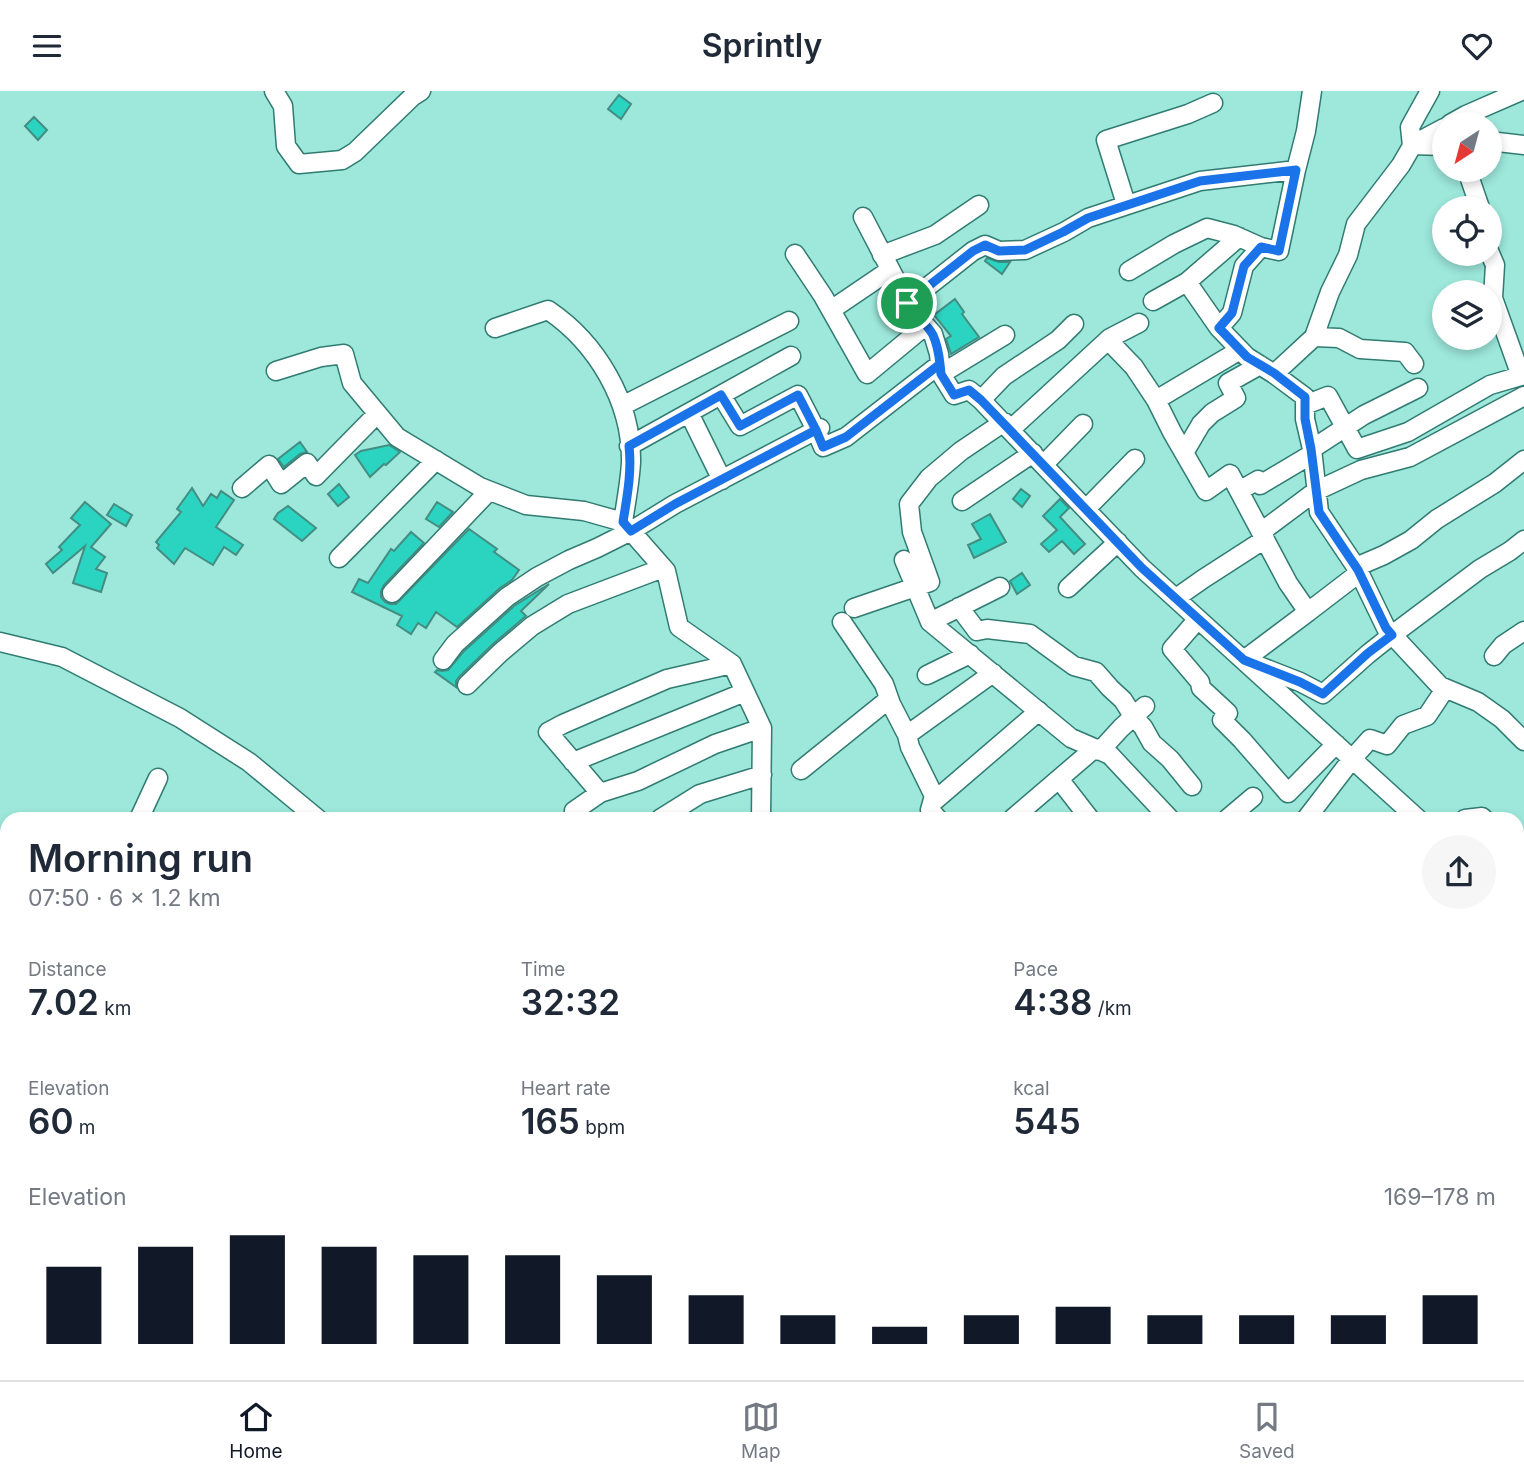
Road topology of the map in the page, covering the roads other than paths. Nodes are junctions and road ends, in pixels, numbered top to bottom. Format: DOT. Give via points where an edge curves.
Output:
graph roads {
  1 [pos="274,91"];
  2 [pos="421,91"];
  3 [pos="1312,91"];
  4 [pos="1430,91"];
  5 [pos="1521,91"];
  6 [pos="1213,103"];
  7 [pos="1471,112"];
  8 [pos="1432,134"];
  9 [pos="1502,142"];
  10 [pos="1412,145"];
  11 [pos="1524,145"];
  12 [pos="1432,146"];
  13 [pos="1296,170"];
  14 [pos="1126,204"];
  15 [pos="979,205"];
  16 [pos="863,217"];
  17 [pos="1239,237"];
  18 [pos="1261,247"];
  19 [pos="795,254"];
  20 [pos="886,263"];
  21 [pos="1495,266"];
  22 [pos="1129,271"];
  23 [pos="1187,282"];
  24 [pos="1153,301"];
  25 [pos="907,303"];
  26 [pos="831,310"];
  27 [pos="789,321"];
  28 [pos="1139,323"];
  29 [pos="1074,324"];
  30 [pos="925,325"];
  31 [pos="495,328"];
  32 [pos="1219,328"];
  33 [pos="1005,335"];
  34 [pos="1314,337"];
  35 [pos="1108,340"];
  36 [pos="1240,349"];
  37 [pos="791,356"];
  38 [pos="1414,364"];
  39 [pos="941,369"];
  40 [pos="1267,369"];
  41 [pos="276,371"];
  42 [pos="1522,375"];
  43 [pos="1418,388"];
  44 [pos="721,395"];
  45 [pos="1524,396"];
  46 [pos="981,400"];
  47 [pos="1156,400"];
  48 [pos="1305,405"];
  49 [pos="622,406"];
  50 [pos="690,413"];
  51 [pos="377,414"];
  52 [pos="1083,424"];
  53 [pos="1007,426"];
  54 [pos="1345,427"];
  55 [pos="818,429"];
  56 [pos="629,446"];
  57 [pos="1312,451"];
  58 [pos="1184,453"];
  59 [pos="1038,459"];
  60 [pos="1135,459"];
  61 [pos="436,460"];
  62 [pos="1524,460"];
  63 [pos="722,480"];
  64 [pos="242,488"];
  65 [pos="489,491"];
  66 [pos="1239,491"];
  67 [pos="1316,491"];
  68 [pos="962,501"];
  69 [pos="1086,509"];
  70 [pos="627,527"];
  71 [pos="1263,535"];
  72 [pos="1524,540"];
  73 [pos="1118,542"];
  74 [pos="339,558"];
  75 [pos="904,559"];
  76 [pos="663,568"];
  77 [pos="1357,570"];
  78 [pos="916,587"];
  79 [pos="1000,587"];
  80 [pos="1068,588"];
  81 [pos="392,593"];
  82 [pos="1176,598"];
  83 [pos="959,607"];
  84 [pos="1308,612"];
  85 [pos="1198,619"];
  86 [pos="930,622"];
  87 [pos="1524,631"];
  88 [pos="1392,635"];
  89 [pos="0,642"];
  90 [pos="970,654"];
  91 [pos="1494,656"];
  92 [pos="443,660"];
  93 [pos="1244,660"];
  94 [pos="732,664"];
  95 [pos="993,673"];
  96 [pos="927,675"];
  97 [pos="467,685"];
  98 [pos="1445,689"];
  99 [pos="745,691"];
  100 [pos="889,699"];
  101 [pos="1039,711"];
  102 [pos="1139,711"];
  103 [pos="762,728"];
  104 [pos="907,735"];
  105 [pos="1524,741"];
  106 [pos="1336,744"];
  107 [pos="1098,749"];
  108 [pos="1352,759"];
  109 [pos="573,762"];
  110 [pos="801,771"];
  111 [pos="762,775"];
  112 [pos="158,778"];
  113 [pos="1059,779"];
  114 [pos="1192,786"];
  115 [pos="600,793"];
  116 [pos="1253,797"];
  117 [pos="935,811"];
  118 [pos="142,812"];
  119 [pos="310,812"];
  120 [pos="574,812"];
  121 [pos="671,812"];
  122 [pos="761,812"];
  123 [pos="1020,812"];
  124 [pos="1085,812"];
  125 [pos="1158,812"];
  126 [pos="1235,812"];
  127 [pos="1311,812"];
  128 [pos="1410,812"];
  1 -- 2 [label="street" via="283,106 286,146 299,164 342,160"];
  3 -- 13 [label="street"];
  4 -- 10 [label="street" via="1410,127"];
  5 -- 7 [label="street"];
  6 -- 14 [label="street" via="1106,140"];
  8 -- 10 [label="street"];
  9 -- 11 [label="street"];
  10 -- 12 [label="street"];
  10 -- 34 [label="street" via="1356,224"];
  13 -- 14 [label="street" via="1200,181"];
  13 -- 18 [label="street" via="1279,251"];
  14 -- 25 [label="street" via="1025,250 999,251 985,245"];
  15 -- 20 [label="street"];
  16 -- 20 [label="street"];
  17 -- 18 [label="street"];
  17 -- 22 [label="street" via="1207,228"];
  17 -- 23 [label="street"];
  18 -- 32 [label="street" via="1244,266 1232,313"];
  19 -- 26 [label="street"];
  20 -- 25 [label="street"];
  20 -- 26 [label="street"];
  21 -- 42 [label="street" via="1493,298"];
  23 -- 24 [label="street"];
  23 -- 32 [label="street"];
  25 -- 30 [label="street"];
  26 -- 30 [label="street" via="867,374"];
  27 -- 49 [label="street"];
  28 -- 35 [label="street"];
  29 -- 46 [label="street" via="1004,376"];
  30 -- 39 [label="street" via="933,334"];
  31 -- 49 [label="street" via="548,310 582,339 604,369"];
  32 -- 36 [label="street"];
  33 -- 39 [label="street"];
  34 -- 38 [label="street" via="1339,338 1360,349 1405,352"];
  34 -- 40 [label="street"];
  35 -- 47 [label="street"];
  35 -- 53 [label="street"];
  36 -- 40 [label="street"];
  36 -- 47 [label="street"];
  37 -- 44 [label="street"];
  39 -- 46 [label="street" via="954,395 969,390"];
  39 -- 55 [label="street" via="846,437 823,447"];
  40 -- 48 [label="street" via="1305,397"];
  40 -- 58 [label="street" via="1228,383 1236,398 1201,424"];
  41 -- 51 [label="street" via="344,354 352,383"];
  42 -- 54 [label="street" via="1490,385 1408,432 1357,449"];
  43 -- 54 [label="street"];
  44 -- 50 [label="street"];
  44 -- 55 [label="street" via="740,426 798,395"];
  45 -- 67 [label="street" via="1410,457 1361,470"];
  46 -- 53 [label="street"];
  47 -- 58 [label="street"];
  48 -- 54 [label="street" via="1328,396"];
  48 -- 57 [label="street"];
  49 -- 56 [label="street"];
  50 -- 56 [label="street"];
  50 -- 63 [label="street"];
  51 -- 61 [label="street" via="397,437"];
  51 -- 64 [label="street" via="316,475 307,463 281,484 269,465"];
  52 -- 59 [label="street"];
  53 -- 59 [label="street"];
  53 -- 78 [label="street" via="961,451 929,478 909,504 912,532 930,582"];
  54 -- 57 [label="street"];
  55 -- 63 [label="street"];
  56 -- 70 [label="street"];
  57 -- 66 [label="street" via="1260,485 1258,480"];
  57 -- 67 [label="street"];
  58 -- 66 [label="street" via="1206,491 1230,474"];
  59 -- 68 [label="street"];
  59 -- 69 [label="street"];
  60 -- 69 [label="street"];
  61 -- 65 [label="street"];
  61 -- 74 [label="street"];
  62 -- 77 [label="street" via="1411,540"];
  63 -- 70 [label="street"];
  65 -- 70 [label="street" via="526,505 584,511"];
  65 -- 81 [label="street"];
  66 -- 71 [label="street"];
  67 -- 71 [label="street"];
  67 -- 77 [label="street" via="1319,512"];
  69 -- 73 [label="street"];
  70 -- 76 [label="street"];
  70 -- 92 [label="street" via="507,597"];
  71 -- 82 [label="street"];
  71 -- 84 [label="street"];
  72 -- 88 [label="street"];
  73 -- 80 [label="street"];
  73 -- 82 [label="street"];
  75 -- 78 [label="street"];
  76 -- 94 [label="street" via="679,627"];
  76 -- 97 [label="street" via="568,604 532,626"];
  77 -- 84 [label="street"];
  77 -- 88 [label="street"];
  78 -- 86 [label="street"];
  78 -- 100 [label="street" via="848,615"];
  79 -- 83 [label="street"];
  82 -- 85 [label="street"];
  83 -- 86 [label="street"];
  83 -- 102 [label="street" via="977,631 1030,634 1074,666 1096,672"];
  84 -- 93 [label="street"];
  85 -- 93 [label="street"];
  85 -- 106 [label="street" via="1172,649 1200,688 1228,713 1222,720 1288,793"];
  86 -- 90 [label="street"];
  87 -- 91 [label="street"];
  88 -- 93 [label="street" via="1323,694"];
  88 -- 98 [label="street"];
  89 -- 119 [label="street" via="62,657 180,718 249,762"];
  90 -- 95 [label="street"];
  90 -- 96 [label="street"];
  93 -- 106 [label="street"];
  94 -- 99 [label="street"];
  94 -- 109 [label="street" via="667,679 548,733"];
  95 -- 101 [label="street"];
  95 -- 104 [label="street"];
  98 -- 105 [label="street" via="1478,702"];
  98 -- 108 [label="street" via="1427,716 1404,725 1387,745 1370,739"];
  99 -- 103 [label="street"];
  99 -- 109 [label="street"];
  100 -- 104 [label="street"];
  100 -- 110 [label="street"];
  101 -- 107 [label="street" via="1071,738"];
  101 -- 117 [label="street"];
  102 -- 107 [label="street"];
  102 -- 114 [label="street" via="1152,743"];
  103 -- 111 [label="street"];
  103 -- 115 [label="street"];
  104 -- 117 [label="street" via="934,796"];
  106 -- 108 [label="street"];
  107 -- 113 [label="street"];
  107 -- 125 [label="street" via="1110,755"];
  108 -- 127 [label="street"];
  108 -- 128 [label="street"];
  109 -- 115 [label="street"];
  111 -- 121 [label="street" via="700,794"];
  111 -- 122 [label="street"];
  112 -- 118 [label="street"];
  113 -- 123 [label="street"];
  113 -- 124 [label="street"];
  115 -- 120 [label="street"];
  116 -- 126 [label="street"];
}
